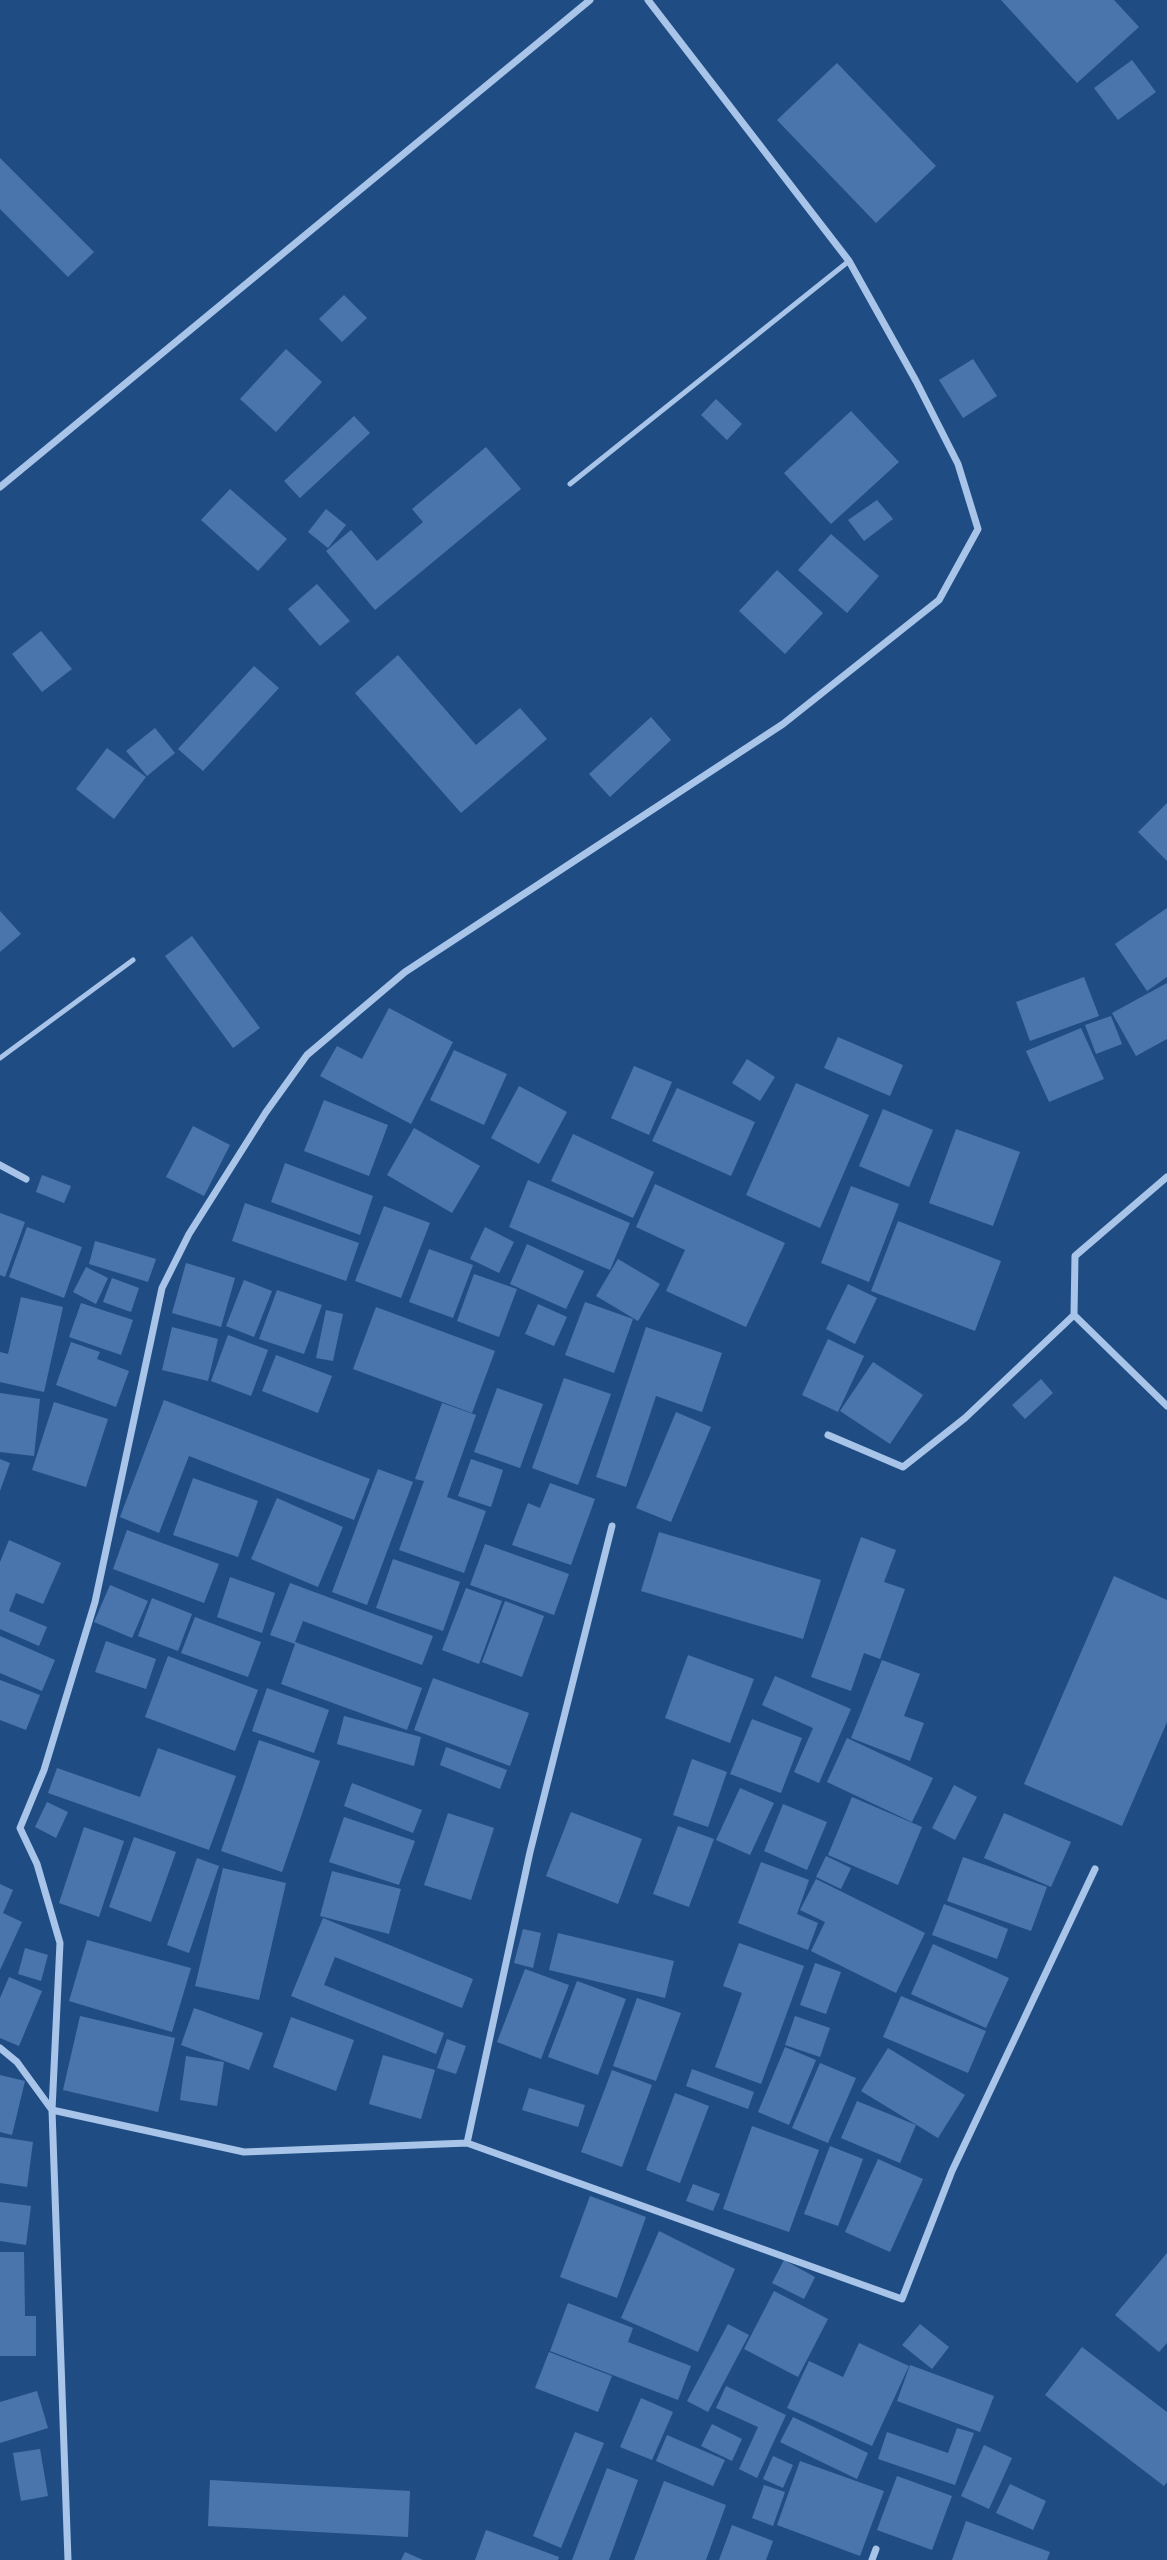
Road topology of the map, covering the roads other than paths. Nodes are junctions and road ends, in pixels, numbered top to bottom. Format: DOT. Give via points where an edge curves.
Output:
graph roads {
  1 [pos="590,0"];
  2 [pos="648,0"];
  3 [pos="849,261"];
  4 [pos="570,484"];
  5 [pos="0,487"];
  6 [pos="133,960"];
  7 [pos="0,1058"];
  8 [pos="0,1165"];
  9 [pos="1167,1177"];
  10 [pos="26,1179"];
  11 [pos="1074,1315"];
  12 [pos="1167,1406"];
  13 [pos="828,1435"];
  14 [pos="612,1526"];
  15 [pos="1095,1869"];
  16 [pos="0,2048"];
  17 [pos="52,2110"];
  18 [pos="467,2143"];
  19 [pos="876,2549"];
  20 [pos="68,2560"];
  21 [pos="872,2560"];
  1 -- 5 [label="street"];
  2 -- 3 [label="street"];
  3 -- 4 [label="lane"];
  3 -- 17 [label="street" via="958,464 978,529 939,600 783,724 405,972 307,1055 189,1234 162,1288 95,1602 44,1770 20,1828 37,1864 60,1943"];
  6 -- 7 [label="lane"];
  8 -- 10 [label="street"];
  9 -- 11 [label="street" via="1075,1256"];
  11 -- 12 [label="street"];
  11 -- 13 [label="street" via="965,1419 903,1467"];
  14 -- 18 [label="street" via="530,1852"];
  15 -- 18 [label="street" via="951,2171 902,2299"];
  16 -- 17 [label="street" via="17,2062"];
  17 -- 18 [label="street" via="244,2152"];
  17 -- 20 [label="street"];
  19 -- 21 [label="street"];
}
